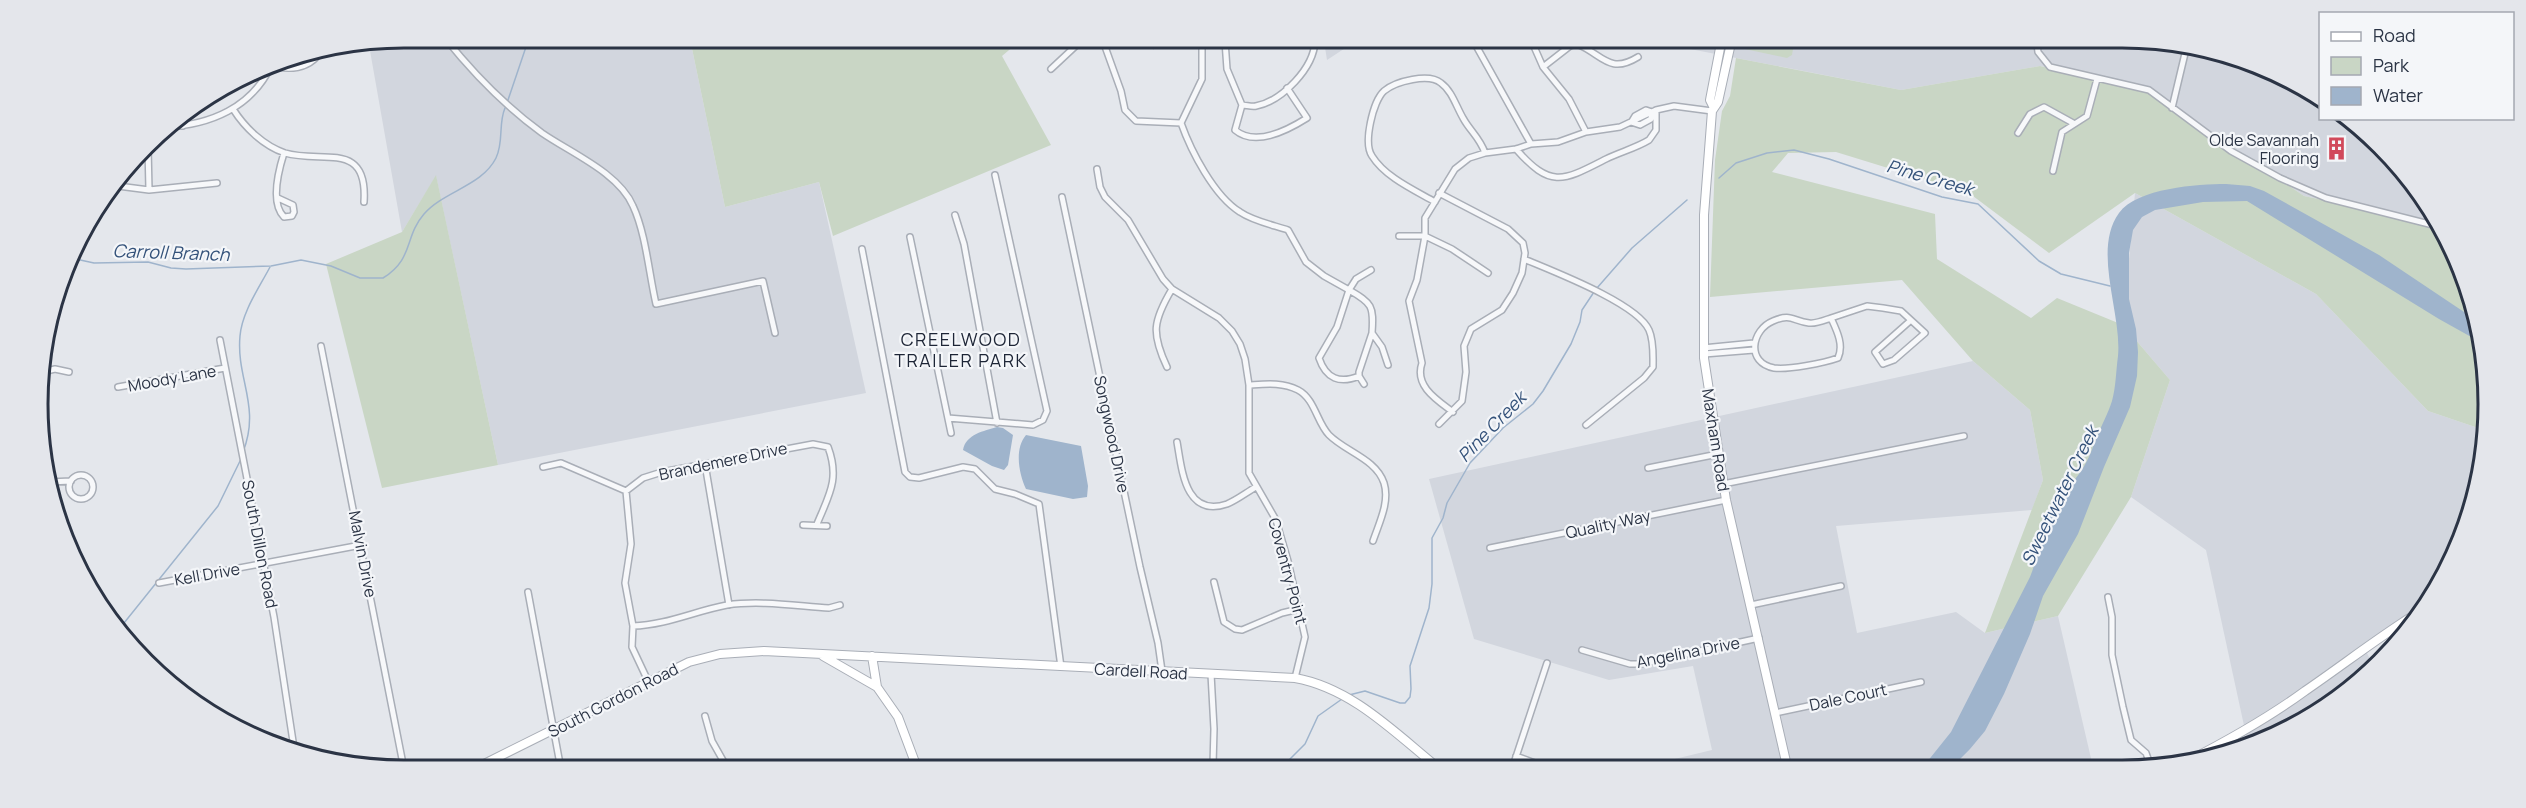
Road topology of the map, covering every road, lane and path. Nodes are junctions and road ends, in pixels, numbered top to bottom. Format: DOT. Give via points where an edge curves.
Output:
graph roads {
  1 [pos="454,48"];
  2 [pos="1073,48"];
  3 [pos="1106,48"];
  4 [pos="1202,48"];
  5 [pos="1225,48"];
  6 [pos="1315,48"];
  7 [pos="1477,48"];
  8 [pos="1535,48"];
  9 [pos="1567,48"];
  10 [pos="1583,48"];
  11 [pos="1720,48"];
  12 [pos="1730,48"];
  13 [pos="2038,48"];
  14 [pos="2185,54"];
  15 [pos="1638,57"];
  16 [pos="315,59"];
  17 [pos="1543,67"];
  18 [pos="288,68"];
  19 [pos="1051,69"];
  20 [pos="263,77"];
  21 [pos="2097,79"];
  22 [pos="1287,88"];
  23 [pos="1242,105"];
  24 [pos="2172,108"];
  25 [pos="233,109"];
  26 [pos="1712,109"];
  27 [pos="1654,111"];
  28 [pos="1631,122"];
  29 [pos="1182,123"];
  30 [pos="2073,123"];
  31 [pos="183,126"];
  32 [pos="1586,132"];
  33 [pos="2018,134"];
  34 [pos="1531,144"];
  35 [pos="1516,149"];
  36 [pos="284,153"];
  37 [pos="1485,153"];
  38 [pos="148,156"];
  39 [pos="1097,169"];
  40 [pos="2053,171"];
  41 [pos="995,175"];
  42 [pos="217,183"];
  43 [pos="122,187"];
  44 [pos="148,190"];
  45 [pos="1439,193"];
  46 [pos="1062,197"];
  47 [pos="278,198"];
  48 [pos="364,202"];
  49 [pos="1434,202"];
  50 [pos="955,215"];
  51 [pos="2429,224"];
  52 [pos="1399,236"];
  53 [pos="1425,236"];
  54 [pos="910,237"];
  55 [pos="862,249"];
  56 [pos="1524,259"];
  57 [pos="1371,270"];
  58 [pos="1488,273"];
  59 [pos="1172,289"];
  60 [pos="1348,290"];
  61 [pos="1832,318"];
  62 [pos="1911,321"];
  63 [pos="774,333"];
  64 [pos="1372,333"];
  65 [pos="220,340"];
  66 [pos="321,346"];
  67 [pos="1754,346"];
  68 [pos="1703,351"];
  69 [pos="1388,365"];
  70 [pos="1167,367"];
  71 [pos="225,368"];
  72 [pos="50,370"];
  73 [pos="69,372"];
  74 [pos="1359,376"];
  75 [pos="1364,384"];
  76 [pos="1249,385"];
  77 [pos="118,387"];
  78 [pos="1453,412"];
  79 [pos="948,418"];
  80 [pos="997,423"];
  81 [pos="1439,424"];
  82 [pos="1586,425"];
  83 [pos="951,433"];
  84 [pos="1964,436"];
  85 [pos="1177,442"];
  86 [pos="1718,454"];
  87 [pos="705,464"];
  88 [pos="543,467"];
  89 [pos="1648,468"];
  90 [pos="71,481"];
  91 [pos="57,482"];
  92 [pos="1723,484"];
  93 [pos="1256,487"];
  94 [pos="626,491"];
  95 [pos="1726,500"];
  96 [pos="817,524"];
  97 [pos="802,525"];
  98 [pos="827,526"];
  99 [pos="1372,540"];
  100 [pos="361,545"];
  101 [pos="1490,548"];
  102 [pos="264,564"];
  103 [pos="1214,582"];
  104 [pos="159,583"];
  105 [pos="1841,586"];
  106 [pos="528,592"];
  107 [pos="2108,597"];
  108 [pos="729,605"];
  109 [pos="840,605"];
  110 [pos="1751,605"];
  111 [pos="1299,609"];
  112 [pos="2402,624"];
  113 [pos="633,626"];
  114 [pos="1759,638"];
  115 [pos="1582,650"];
  116 [pos="819,655"];
  117 [pos="872,656"];
  118 [pos="1547,663"];
  119 [pos="1061,667"];
  120 [pos="1162,671"];
  121 [pos="1211,674"];
  122 [pos="1295,678"];
  123 [pos="648,681"];
  124 [pos="1921,682"];
  125 [pos="877,687"];
  126 [pos="1775,713"];
  127 [pos="705,716"];
  128 [pos="553,731"];
  129 [pos="293,742"];
  130 [pos="2212,748"];
  131 [pos="1516,756"];
  132 [pos="2148,759"];
  133 [pos="402,760"];
  134 [pos="492,760"];
  135 [pos="559,760"];
  136 [pos="723,760"];
  137 [pos="914,760"];
  138 [pos="1213,760"];
  139 [pos="1428,760"];
  140 [pos="1515,760"];
  141 [pos="1527,760"];
  142 [pos="1786,760"];
  1 -- 63 [label="street" via="499,98 623,190 639,226 656,304 763,281"];
  2 -- 19 [label="street"];
  3 -- 29 [label="street" via="1125,110 1136,121"];
  4 -- 29 [label="street" via="1202,79"];
  5 -- 23 [label="street" via="1227,69"];
  6 -- 22 [label="street" via="1307,68"];
  7 -- 34 [label="street"];
  8 -- 17 [label="street"];
  9 -- 17 [label="street"];
  10 -- 15 [label="street" via="1609,64 1619,65"];
  11 -- 26 [label="street, Maxham Road" via="1710,100"];
  12 -- 26 [label="street, Maxham Road" via="1718,102"];
  13 -- 21 [label="street" via="2050,67"];
  14 -- 24 [label="street"];
  16 -- 18 [label="street" via="297,69"];
  17 -- 32 [label="street" via="1569,99"];
  20 -- 25 [label="street"];
  21 -- 24 [label="street" via="2149,90"];
  21 -- 30 [label="street" via="2087,116"];
  22 -- 23 [label="street" via="1257,106"];
  22 -- 23 [label="street" via="1307,118 1280,131 1260,138 1242,136 1235,130"];
  24 -- 51 [label="street" via="2230,151 2280,178 2326,198"];
  25 -- 31 [label="street" via="216,118"];
  25 -- 36 [label="street" via="248,130"];
  26 -- 27 [label="street" via="1674,106"];
  26 -- 68 [label="street, Maxham Road" via="1704,215"];
  27 -- 28 [label="street" via="1646,110"];
  27 -- 28 [label="street" via="1651,119 1640,125"];
  27 -- 35 [label="street" via="1656,130 1649,140 1565,178 1554,178 1534,168"];
  28 -- 32 [label="street"];
  29 -- 60 [label="street" via="1189,147 1224,199 1241,213 1288,230 1306,262"];
  30 -- 33 [label="street" via="2044,107 2030,114"];
  30 -- 40 [label="street" via="2062,132"];
  32 -- 34 [label="street" via="1557,142"];
  34 -- 35 [label="street"];
  35 -- 37 [label="street"];
  36 -- 47 [label="street" via="278,173"];
  36 -- 48 [label="street" via="350,162 360,171 364,182"];
  37 -- 45 [label="street" via="1469,158 1455,169"];
  37 -- 49 [label="street" via="1442,83 1429,78 1404,82 1384,92 1377,101 1368,150 1382,168"];
  38 -- 44 [label="street"];
  39 -- 59 [label="street, Coventry Point" via="1105,196 1128,220"];
  41 -- 80 [label="street" via="1047,411 1043,420 1033,425"];
  42 -- 44 [label="street"];
  43 -- 44 [label="street"];
  45 -- 49 [label="street"];
  45 -- 56 [label="street" via="1508,229 1523,243"];
  46 -- 120 [label="street, Songwood Drive"];
  49 -- 53 [label="street" via="1425,219"];
  50 -- 80 [label="street" via="964,244"];
  52 -- 53 [label="street"];
  53 -- 58 [label="street"];
  53 -- 78 [label="street" via="1409,301 1422,363 1419,373 1433,398"];
  54 -- 79 [label="street"];
  55 -- 119 [label="street" via="905,472 919,478 975,469 995,489 1040,504"];
  56 -- 78 [label="street" via="1514,293 1502,310 1471,329 1464,346 1462,401"];
  56 -- 82 [label="street" via="1587,285 1638,317 1649,330 1653,367"];
  57 -- 60 [label="street" via="1356,279"];
  59 -- 70 [label="street" via="1155,325 1158,348"];
  59 -- 76 [label="street, Coventry Point" via="1219,318 1232,331 1245,359"];
  60 -- 64 [label="street" via="1365,299 1374,313"];
  60 -- 74 [label="street" via="1337,327 1319,358 1336,380"];
  61 -- 62 [label="street" via="1867,306 1901,311"];
  61 -- 67 [label="street" via="1808,323 1798,318 1780,318 1761,329"];
  61 -- 67 [label="street" via="1842,351 1838,358 1776,369 1757,358"];
  62 -- 62 [label="street" via="1875,352 1883,364 1894,360 1925,333"];
  64 -- 69 [label="street"];
  64 -- 74 [label="street"];
  65 -- 71 [label="street, South Dillon Road"];
  66 -- 100 [label="street, Malvin Drive"];
  67 -- 68 [label="street"];
  68 -- 86 [label="street, Maxham Road"];
  71 -- 77 [label="street, Moody Lane"];
  71 -- 102 [label="street, South Dillon Road"];
  72 -- 73 [label="street"];
  74 -- 75 [label="street"];
  76 -- 93 [label="street, Coventry Point" via="1248,463"];
  76 -- 99 [label="street" via="1282,384 1300,391 1326,433 1380,474 1386,497"];
  78 -- 81 [label="street"];
  79 -- 80 [label="street"];
  79 -- 83 [label="street"];
  84 -- 92 [label="street"];
  85 -- 93 [label="street" via="1184,482 1198,501 1219,506"];
  86 -- 89 [label="street"];
  86 -- 92 [label="street, Maxham Road"];
  87 -- 94 [label="street, Brandemere Drive" via="644,478"];
  87 -- 96 [label="street, Brandemere Drive" via="798,446 828,447 834,462 833,488"];
  87 -- 108 [label="street"];
  88 -- 94 [label="street" via="561,463"];
  90 -- 90 [label="street" via="77,476 89,478 93,488 90,495 76,498 69,488"];
  90 -- 91 [label="street"];
  92 -- 95 [label="street, Maxham Road"];
  93 -- 111 [label="street, Coventry Point" via="1276,520"];
  94 -- 113 [label="street" via="631,544 625,583"];
  95 -- 101 [label="street, Quality Way"];
  95 -- 110 [label="street, Maxham Road"];
  96 -- 97 [label="street"];
  96 -- 98 [label="street"];
  100 -- 102 [label="street, Kell Drive"];
  100 -- 133 [label="street, Malvin Drive"];
  102 -- 104 [label="street, Kell Drive"];
  102 -- 129 [label="street, South Dillon Road"];
  103 -- 111 [label="street" via="1224,622 1235,629 1249,628"];
  105 -- 110 [label="street"];
  106 -- 128 [label="street"];
  107 -- 132 [label="street" via="2112,655 2131,740"];
  108 -- 109 [label="street"];
  108 -- 113 [label="street" via="657,625"];
  110 -- 114 [label="street, Maxham Road"];
  111 -- 122 [label="street, Coventry Point" via="1305,637"];
  112 -- 130 [label="street" via="2267,716"];
  113 -- 123 [label="street" via="632,647"];
  114 -- 115 [label="street, Angelina Drive" via="1640,664"];
  114 -- 126 [label="street, Maxham Road"];
  116 -- 117 [label="street, Cardell Road"];
  116 -- 123 [label="street, South Gordon Road" via="764,651 720,654 689,662"];
  116 -- 125 [label="street"];
  117 -- 119 [label="street, Cardell Road"];
  117 -- 125 [label="street"];
  118 -- 131 [label="street"];
  119 -- 120 [label="street, Cardell Road"];
  120 -- 121 [label="street, Cardell Road"];
  121 -- 122 [label="street, Cardell Road"];
  121 -- 138 [label="street"];
  122 -- 139 [label="street, Cardell Road" via="1316,682 1355,702"];
  123 -- 128 [label="street, South Gordon Road"];
  124 -- 126 [label="street, Dale Court"];
  125 -- 137 [label="street" via="898,717"];
  126 -- 142 [label="street, Maxham Road"];
  127 -- 136 [label="street"];
  128 -- 134 [label="street, South Gordon Road"];
  128 -- 135 [label="street"];
  131 -- 140 [label="street"];
  131 -- 141 [label="street"];
}
